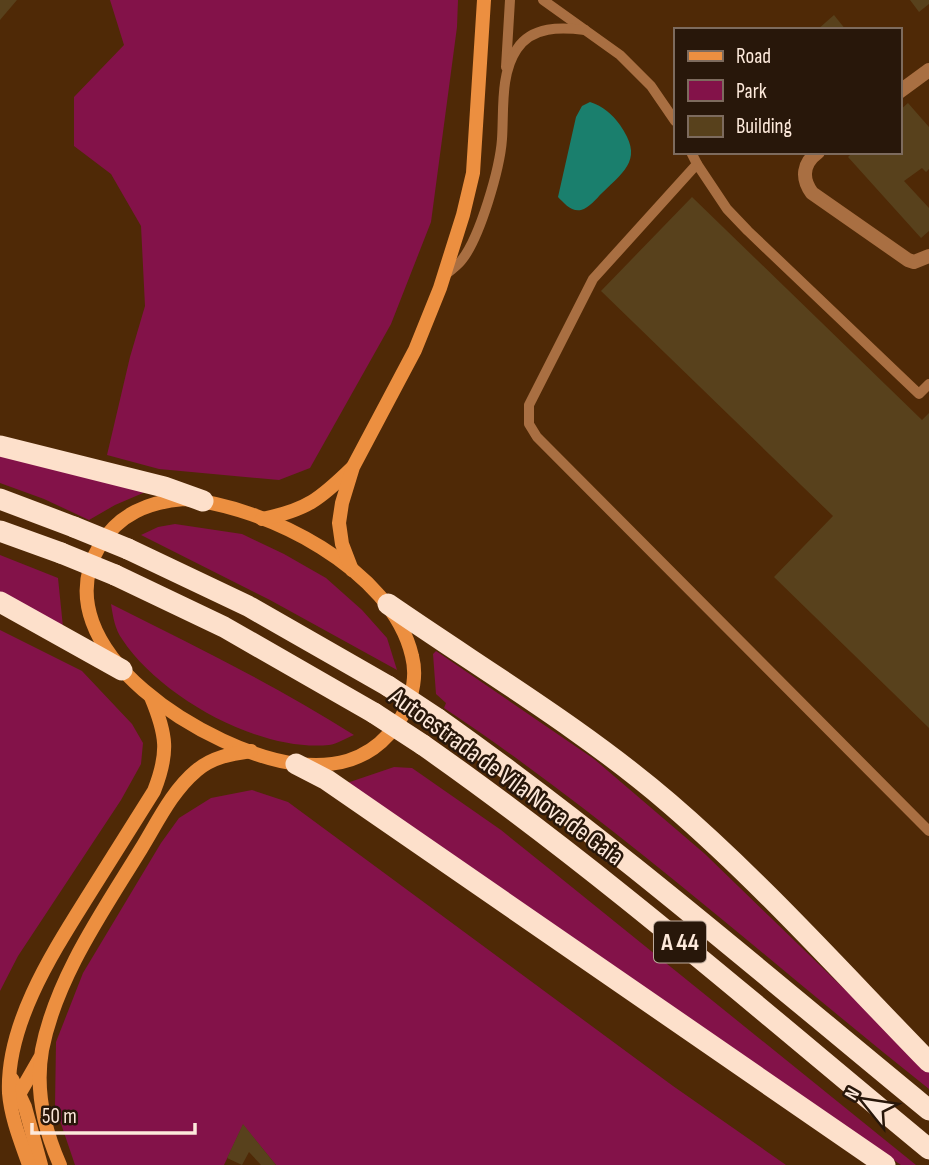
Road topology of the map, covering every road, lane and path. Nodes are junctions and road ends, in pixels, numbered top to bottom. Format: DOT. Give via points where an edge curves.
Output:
graph roads {
  1 [pos="484,0"];
  2 [pos="510,0"];
  3 [pos="543,0"];
  4 [pos="585,30"];
  5 [pos="929,70"];
  6 [pos="506,74"];
  7 [pos="901,91"];
  8 [pos="674,120"];
  9 [pos="692,154"];
  10 [pos="815,154"];
  11 [pos="697,163"];
  12 [pos="929,256"];
  13 [pos="444,275"];
  14 [pos="929,384"];
  15 [pos="0,446"];
  16 [pos="353,467"];
  17 [pos="0,499"];
  18 [pos="203,501"];
  19 [pos="262,519"];
  20 [pos="0,531"];
  21 [pos="352,570"];
  22 [pos="0,602"];
  23 [pos="388,604"];
  24 [pos="122,670"];
  25 [pos="150,695"];
  26 [pos="252,751"];
  27 [pos="296,764"];
  28 [pos="929,831"];
  29 [pos="42,1054"];
  30 [pos="929,1062"];
  31 [pos="5,1074"];
  32 [pos="14,1093"];
  33 [pos="5,1106"];
  34 [pos="929,1110"];
  35 [pos="929,1149"];
  36 [pos="29,1165"];
  37 [pos="41,1165"];
  38 [pos="60,1165"];
  39 [pos="885,1165"];
  1 -- 13 [label="main road" via="473,173"];
  2 -- 6 [label="lane"];
  3 -- 4 [label="lane"];
  4 -- 6 [label="lane" via="556,26 533,35 517,48"];
  4 -- 8 [label="lane" via="620,55 651,86"];
  5 -- 7 [label="street"];
  6 -- 13 [label="lane" via="493,185 462,261"];
  9 -- 11 [label="lane"];
  10 -- 12 [label="street" via="804,176 812,193 908,260"];
  11 -- 14 [label="lane" via="727,209 748,231 909,385 919,394"];
  11 -- 28 [label="lane" via="593,279 529,405 530,424 546,447"];
  13 -- 16 [label="main road" via="415,350"];
  15 -- 18 [label="highway"];
  16 -- 19 [label="main road" via="306,507"];
  16 -- 21 [label="main road" via="339,523"];
  17 -- 34 [label="highway, Autoestrada de Vila Nova de Gaia / A 44, bridge" via="128,549 248,606 388,686 498,761 631,863"];
  18 -- 19 [label="main road"];
  18 -- 24 [label="main road" via="166,501 139,508 118,522 96,552 86,598 91,624"];
  19 -- 21 [label="main road"];
  20 -- 35 [label="highway, Autoestrada de Vila Nova de Gaia / A 44, bridge" via="115,575 224,627 423,745 640,909"];
  21 -- 23 [label="main road"];
  22 -- 24 [label="highway"];
  23 -- 27 [label="main road" via="410,644 415,666 414,688 405,710 374,749 351,760"];
  23 -- 30 [label="highway" via="563,723 668,802 730,858"];
  24 -- 25 [label="main road"];
  25 -- 26 [label="main road" via="198,727"];
  25 -- 31 [label="main road" via="165,743 164,766 154,791 43,970"];
  26 -- 27 [label="main road"];
  26 -- 29 [label="main road" via="226,755 199,768 174,795 83,947 50,1020"];
  27 -- 39 [label="highway" via="327,780"];
  29 -- 32 [label="main road"];
  29 -- 38 [label="main road" via="43,1118"];
  31 -- 32 [label="main road"];
  32 -- 33 [label="main road"];
  32 -- 37 [label="main road" via="24,1107"];
  33 -- 36 [label="main road"];
}
